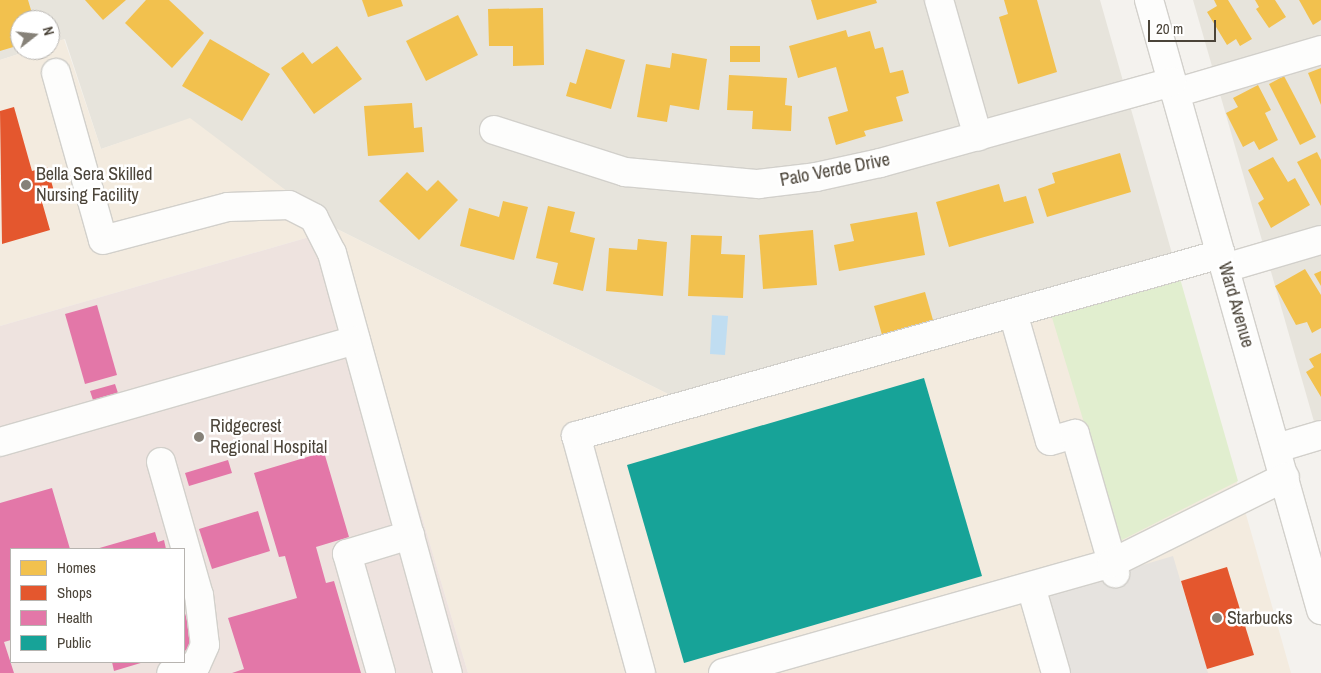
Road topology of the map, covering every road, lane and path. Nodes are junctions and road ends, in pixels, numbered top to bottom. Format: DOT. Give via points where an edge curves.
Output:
graph roads {
  1 [pos="939,0"];
  2 [pos="1149,0"];
  3 [pos="1321,50"];
  4 [pos="56,73"];
  5 [pos="1174,87"];
  6 [pos="494,130"];
  7 [pos="978,137"];
  8 [pos="1321,240"];
  9 [pos="1223,261"];
  10 [pos="1013,313"];
  11 [pos="356,340"];
  12 [pos="1321,435"];
  13 [pos="0,442"];
  14 [pos="1277,448"];
  15 [pos="161,462"];
  16 [pos="1285,477"];
  17 [pos="410,535"];
  18 [pos="1113,568"];
  19 [pos="1034,597"];
  20 [pos="1321,610"];
  21 [pos="172,673"];
  22 [pos="381,673"];
  23 [pos="448,673"];
  24 [pos="641,673"];
  25 [pos="723,673"];
  26 [pos="1056,673"];
  1 -- 7 [label="street"];
  2 -- 5 [label="street, Ward Avenue"];
  3 -- 5 [label="street, Palo Verde Drive"];
  4 -- 11 [label="street" via="103,240 228,207 288,205 314,218 332,253"];
  5 -- 7 [label="street, Palo Verde Drive"];
  5 -- 9 [label="street, Ward Avenue"];
  6 -- 7 [label="street, Palo Verde Drive" via="625,172 758,184 816,177"];
  8 -- 9 [label="street"];
  9 -- 10 [label="street"];
  9 -- 14 [label="street, Ward Avenue"];
  10 -- 18 [label="street" via="1050,441 1076,434"];
  10 -- 24 [label="street" via="576,436"];
  11 -- 13 [label="street"];
  11 -- 17 [label="street"];
  12 -- 14 [label="street"];
  14 -- 16 [label="street, Ward Avenue"];
  15 -- 21 [label="street" via="199,595 205,645 196,665"];
  16 -- 18 [label="street"];
  16 -- 20 [label="street, Ward Avenue"];
  17 -- 22 [label="street" via="347,554"];
  17 -- 23 [label="street"];
  18 -- 25 [label="street"];
  19 -- 26 [label="street"];
}
